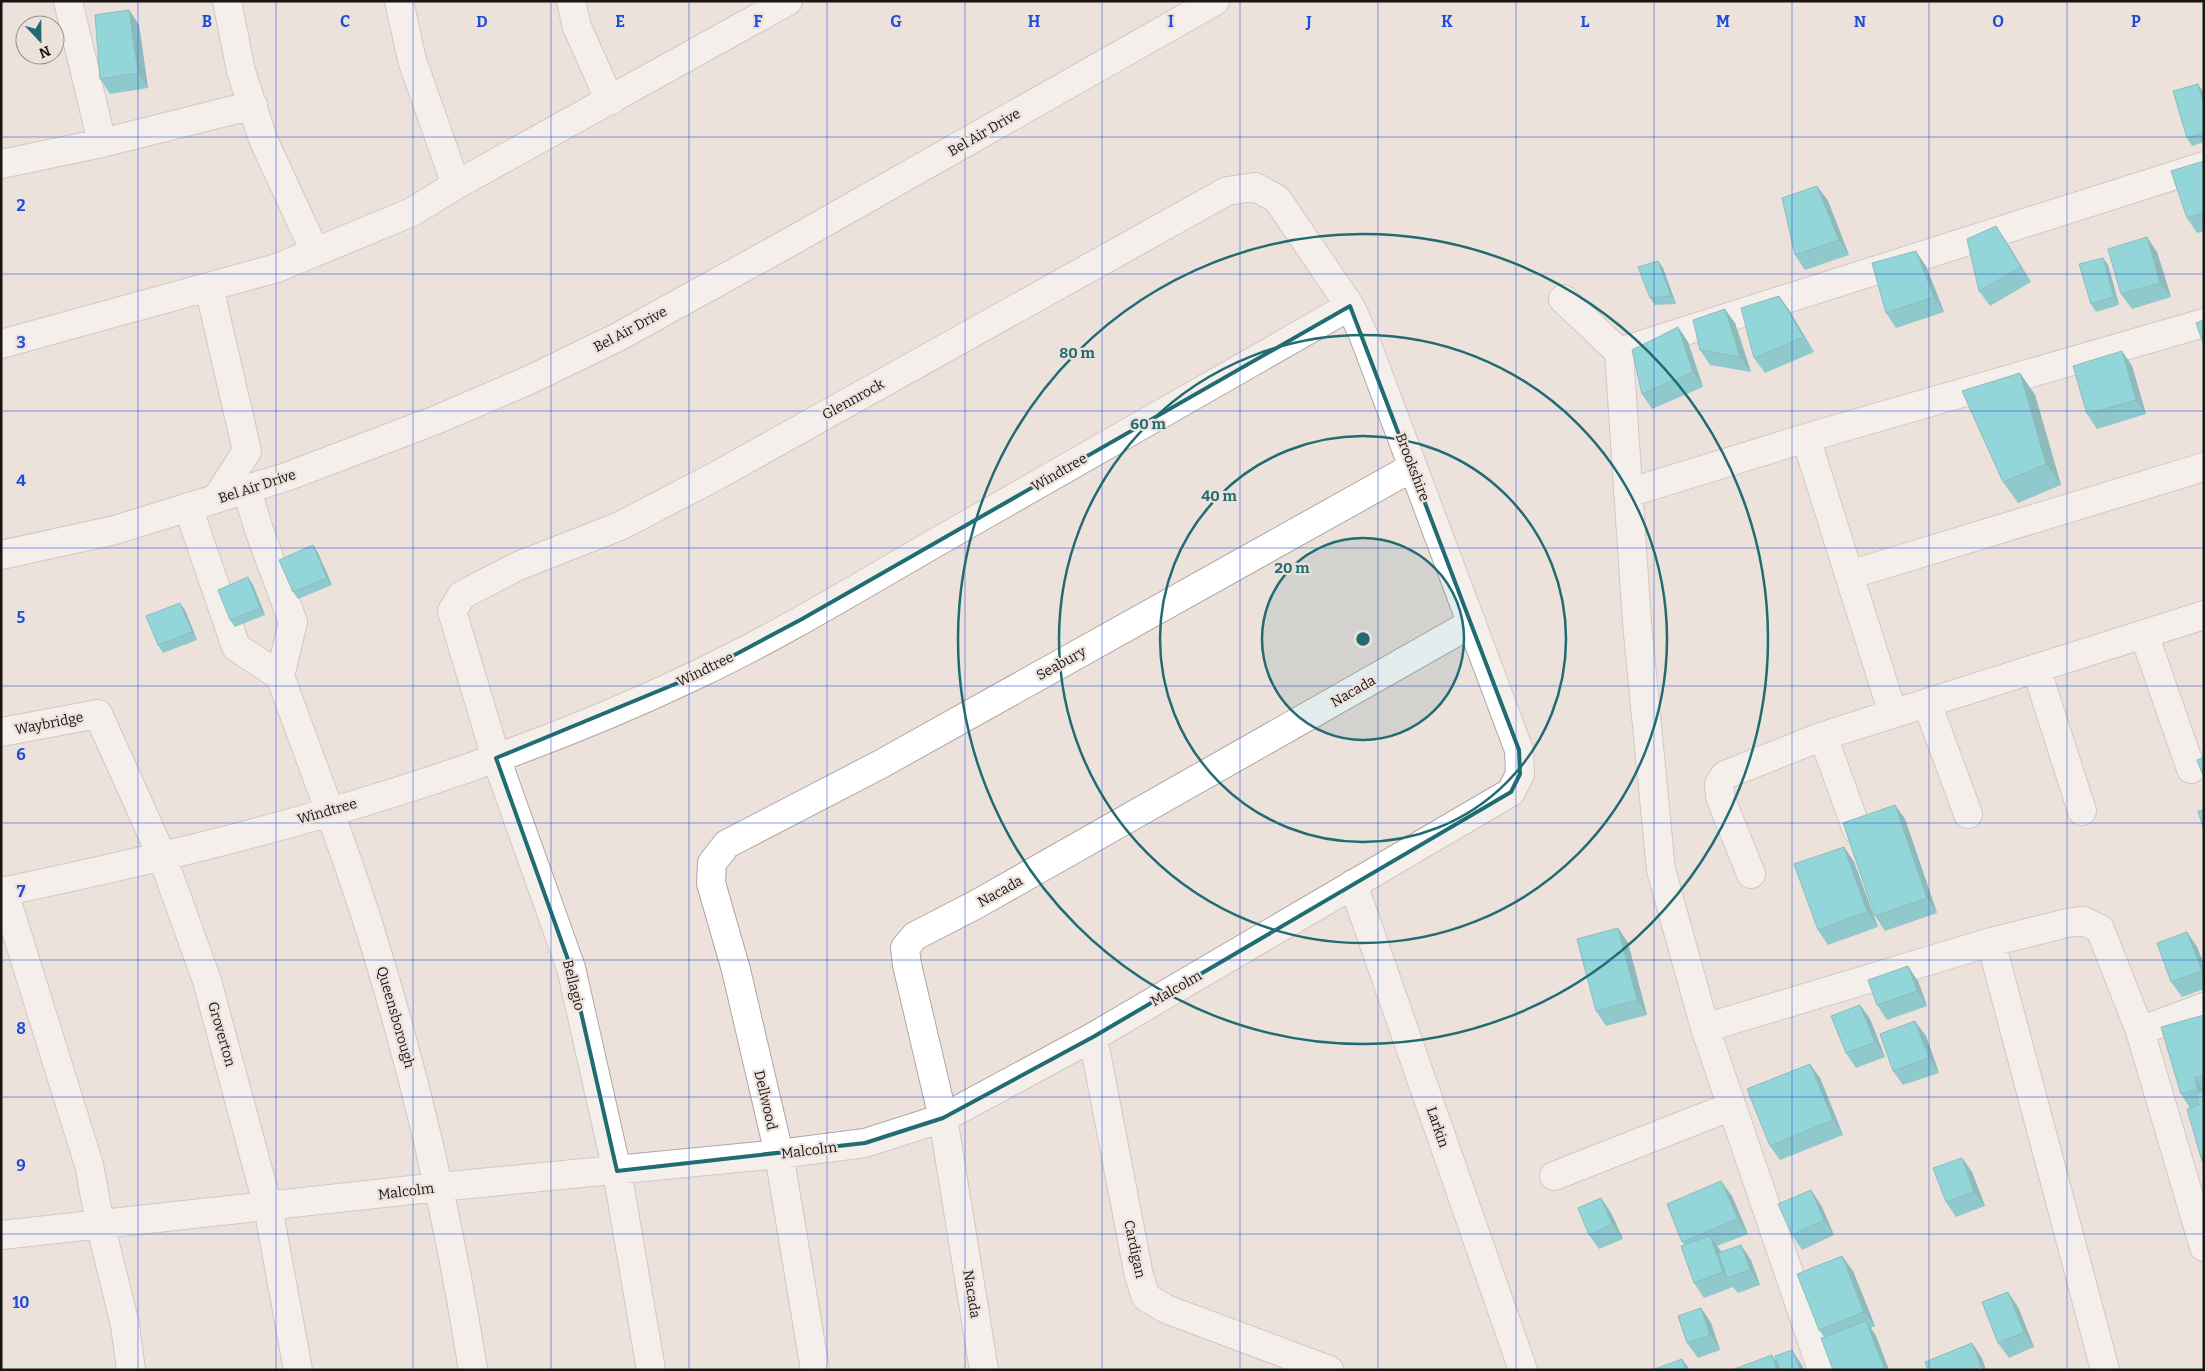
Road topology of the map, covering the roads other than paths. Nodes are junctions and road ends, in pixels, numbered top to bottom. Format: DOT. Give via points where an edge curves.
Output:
graph roads {
  1 [pos="68,1"];
  2 [pos="227,1"];
  3 [pos="399,1"];
  4 [pos="571,1"];
  5 [pos="788,1"];
  6 [pos="1215,1"];
  7 [pos="610,101"];
  8 [pos="252,105"];
  9 [pos="102,143"];
  10 [pos="1,164"];
  11 [pos="2204,166"];
  12 [pos="456,185"];
  13 [pos="1255,187"];
  14 [pos="315,252"];
  15 [pos="209,287"];
  16 [pos="1563,299"];
  17 [pos="1350,306"];
  18 [pos="2204,324"];
  19 [pos="1,344"];
  20 [pos="1619,352"];
  21 [pos="1806,438"];
  22 [pos="1413,467"];
  23 [pos="2204,467"];
  24 [pos="247,490"];
  25 [pos="1628,494"];
  26 [pos="216,499"];
  27 [pos="188,507"];
  28 [pos="1,556"];
  29 [pos="1849,575"];
  30 [pos="452,611"];
  31 [pos="2204,615"];
  32 [pos="1472,623"];
  33 [pos="2144,634"];
  34 [pos="2036,668"];
  35 [pos="280,676"];
  36 [pos="1927,703"];
  37 [pos="98,714"];
  38 [pos="1893,714"];
  39 [pos="1,732"];
  40 [pos="1823,736"];
  41 [pos="496,758"];
  42 [pos="2191,770"];
  43 [pos="1520,774"];
  44 [pos="2082,811"];
  45 [pos="329,812"];
  46 [pos="1968,814"];
  47 [pos="1857,830"];
  48 [pos="162,856"];
  49 [pos="712,863"];
  50 [pos="1751,874"];
  51 [pos="1352,884"];
  52 [pos="3,892"];
  53 [pos="1991,942"];
  54 [pos="2204,1007"];
  55 [pos="1705,1028"];
  56 [pos="2140,1031"];
  57 [pos="1093,1037"];
  58 [pos="1732,1106"];
  59 [pos="943,1118"];
  60 [pos="779,1154"];
  61 [pos="617,1171"];
  62 [pos="1554,1176"];
  63 [pos="439,1187"];
  64 [pos="268,1207"];
  65 [pos="100,1223"];
  66 [pos="1,1235"];
  67 [pos="2204,1247"];
  68 [pos="131,1370"];
  69 [pos="298,1370"];
  70 [pos="474,1370"];
  71 [pos="651,1370"];
  72 [pos="815,1370"];
  73 [pos="984,1370"];
  74 [pos="1329,1370"];
  75 [pos="1523,1370"];
  76 [pos="1822,1370"];
  77 [pos="2105,1370"];
  1 -- 9 [label="street"];
  2 -- 8 [label="street" via="241,71"];
  3 -- 12 [label="street" via="412,60"];
  4 -- 7 [label="street" via="578,27"];
  5 -- 7 [label="street"];
  6 -- 24 [label="street, Bel Air Drive" via="618,337 436,420"];
  7 -- 12 [label="street"];
  8 -- 9 [label="street"];
  8 -- 14 [label="street" via="263,139"];
  9 -- 10 [label="street"];
  11 -- 20 [label="street"];
  12 -- 14 [label="street" via="412,212"];
  13 -- 17 [label="street, Brookshire" via="1277,199"];
  13 -- 30 [label="street, Glennrock" via="1227,191 716,476 620,526 518,566 462,595"];
  14 -- 15 [label="street" via="277,268"];
  15 -- 19 [label="street"];
  15 -- 26 [label="street" via="247,452"];
  16 -- 20 [label="street"];
  17 -- 22 [label="street, Brookshire"];
  17 -- 41 [label="street, Windtree" via="802,619 697,674"];
  18 -- 21 [label="street"];
  20 -- 25 [label="street"];
  21 -- 25 [label="street"];
  21 -- 29 [label="street"];
  22 -- 32 [label="street, Brookshire"];
  22 -- 49 [label="street, Seabury" via="880,764 727,844"];
  23 -- 29 [label="street"];
  24 -- 26 [label="street, Bel Air Drive"];
  24 -- 35 [label="street" via="293,622"];
  25 -- 55 [label="street" via="1661,870"];
  26 -- 27 [label="street, Bel Air Drive"];
  27 -- 28 [label="street, Bel Air Drive" via="115,530"];
  27 -- 35 [label="street" via="236,647"];
  29 -- 38 [label="street"];
  30 -- 41 [label="street, Bellagio"];
  31 -- 33 [label="street"];
  32 -- 43 [label="street, Brookshire" via="1519,750"];
  32 -- 59 [label="street, Nacada" via="915,936 905,948 907,964"];
  33 -- 34 [label="street"];
  33 -- 42 [label="street"];
  34 -- 36 [label="street"];
  34 -- 44 [label="street"];
  35 -- 45 [label="street, Queensborough"];
  36 -- 38 [label="street"];
  36 -- 46 [label="street"];
  37 -- 39 [label="street, Waybridge"];
  37 -- 48 [label="street, Groverton"];
  38 -- 40 [label="street"];
  40 -- 47 [label="street"];
  40 -- 50 [label="street" via="1725,775 1719,784 1720,797"];
  41 -- 45 [label="street, Windtree"];
  41 -- 61 [label="street, Bellagio" via="572,968"];
  43 -- 51 [label="street, Malcolm" via="1511,792"];
  45 -- 48 [label="street, Windtree"];
  45 -- 63 [label="street, Queensborough" via="372,934 415,1085"];
  48 -- 52 [label="street, Windtree"];
  48 -- 64 [label="street, Groverton" via="207,981"];
  49 -- 60 [label="street, Dellwood" via="711,883 736,970"];
  51 -- 57 [label="street, Malcolm"];
  51 -- 75 [label="street, Larkin"];
  52 -- 65 [label="street" via="89,1165"];
  53 -- 55 [label="street"];
  53 -- 56 [label="street" via="2083,921 2100,929"];
  53 -- 77 [label="street"];
  54 -- 56 [label="street"];
  55 -- 58 [label="street"];
  56 -- 67 [label="street"];
  57 -- 59 [label="street, Malcolm"];
  57 -- 74 [label="street, Cardigan" via="1139,1276 1146,1297 1166,1309"];
  58 -- 62 [label="street"];
  58 -- 76 [label="street"];
  59 -- 60 [label="street, Malcolm" via="865,1143"];
  59 -- 73 [label="street, Nacada"];
  60 -- 61 [label="street, Malcolm"];
  60 -- 72 [label="street, Dellwood"];
  61 -- 63 [label="street, Malcolm"];
  61 -- 71 [label="street, Bellagio"];
  63 -- 64 [label="street, Malcolm"];
  63 -- 70 [label="street, Queensborough"];
  64 -- 65 [label="street, Malcolm"];
  64 -- 69 [label="street, Groverton"];
  65 -- 66 [label="street, Malcolm"];
  65 -- 68 [label="street" via="125,1324"];
}
